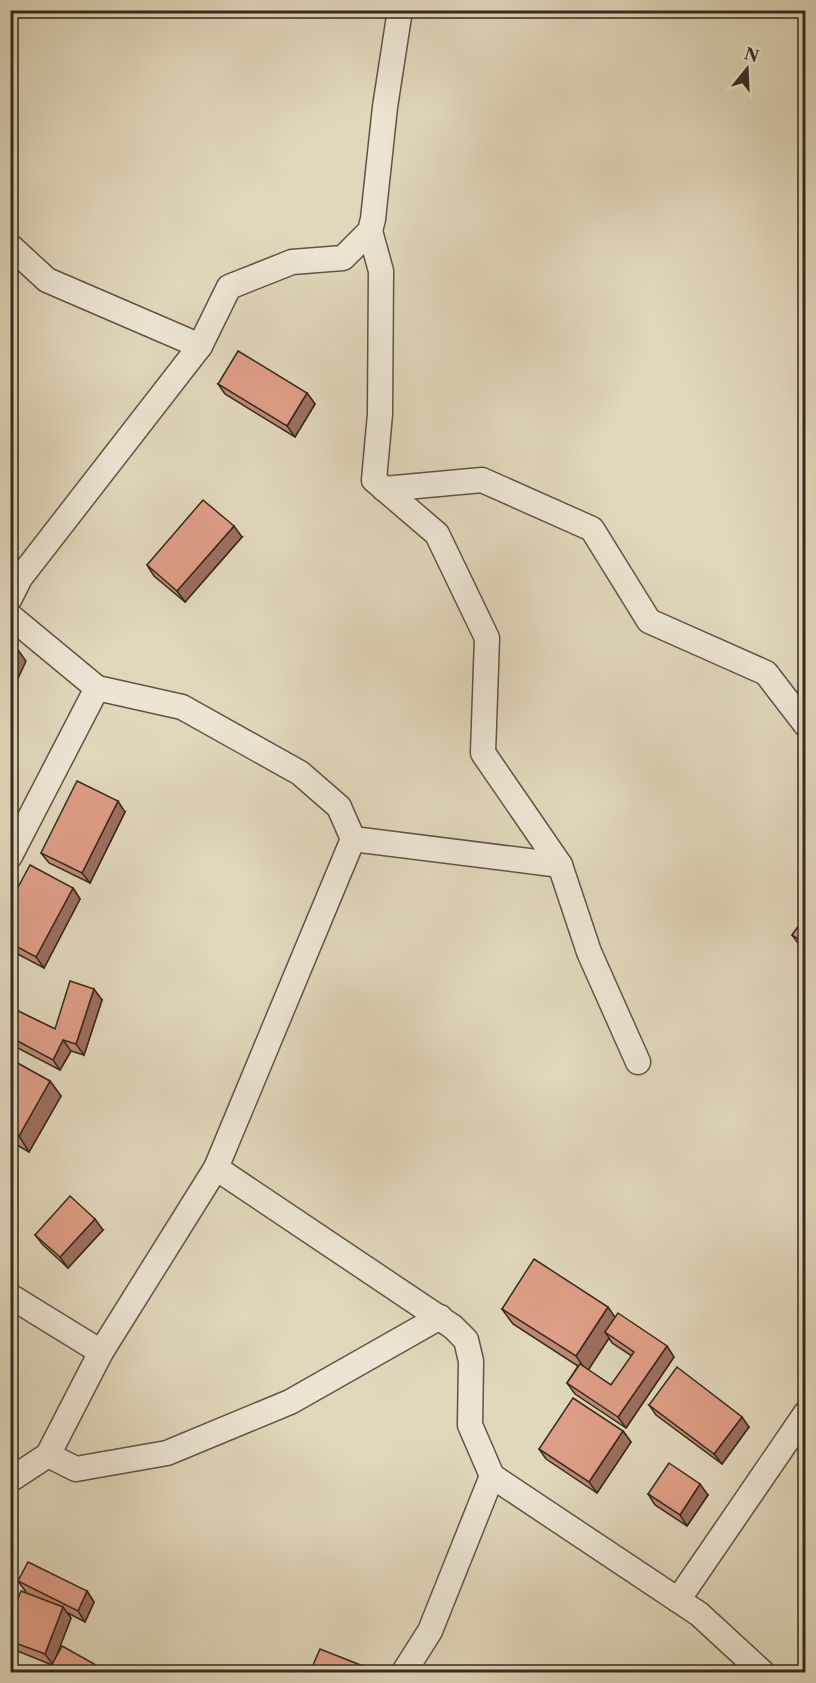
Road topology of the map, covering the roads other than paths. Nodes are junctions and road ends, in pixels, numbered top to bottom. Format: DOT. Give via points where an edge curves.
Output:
graph roads {
  1 [pos="400,10"];
  2 [pos="370,231"];
  3 [pos="10,246"];
  4 [pos="200,346"];
  5 [pos="384,489"];
  6 [pos="10,598"];
  7 [pos="10,616"];
  8 [pos="97,688"];
  9 [pos="806,725"];
  10 [pos="353,839"];
  11 [pos="10,856"];
  12 [pos="560,865"];
  13 [pos="638,1062"];
  14 [pos="216,1168"];
  15 [pos="10,1296"];
  16 [pos="440,1317"];
  17 [pos="101,1352"];
  18 [pos="806,1413"];
  19 [pos="48,1455"];
  20 [pos="492,1476"];
  21 [pos="10,1480"];
  22 [pos="678,1600"];
  23 [pos="404,1672"];
  24 [pos="762,1672"];
  1 -- 2 [label="street"];
  2 -- 4 [label="street" via="343,258 292,262 229,287"];
  2 -- 5 [label="street" via="381,271 380,414 374,480"];
  3 -- 4 [label="street" via="47,280"];
  4 -- 6 [label="street" via="20,578"];
  5 -- 9 [label="street" via="482,480 592,529 649,621 766,673"];
  5 -- 12 [label="street" via="437,534 487,638 483,753"];
  7 -- 8 [label="street"];
  8 -- 10 [label="street" via="182,707 300,773 339,807"];
  8 -- 11 [label="street"];
  10 -- 12 [label="street"];
  10 -- 14 [label="street"];
  12 -- 13 [label="street" via="589,952"];
  14 -- 16 [label="street"];
  14 -- 17 [label="street"];
  15 -- 17 [label="street"];
  16 -- 19 [label="street" via="290,1402 167,1453 76,1469"];
  16 -- 20 [label="street" via="466,1340 471,1361 470,1425"];
  17 -- 19 [label="street"];
  18 -- 22 [label="street"];
  19 -- 21 [label="street"];
  20 -- 22 [label="street"];
  20 -- 23 [label="street" via="430,1631"];
  22 -- 24 [label="street" via="699,1614"];
}
